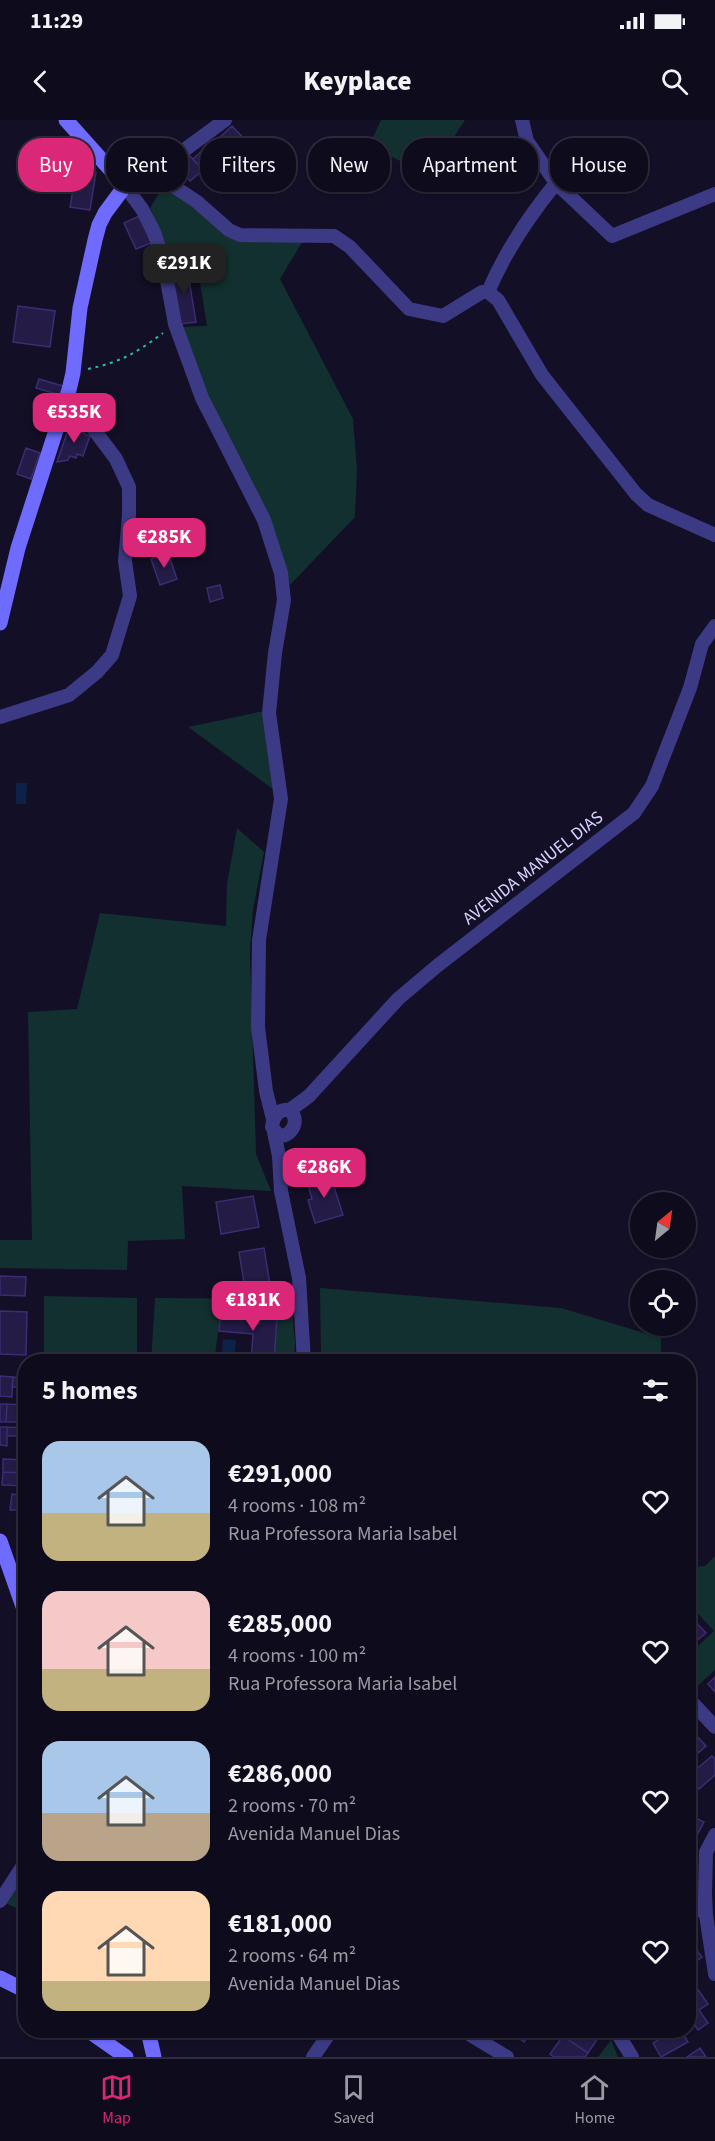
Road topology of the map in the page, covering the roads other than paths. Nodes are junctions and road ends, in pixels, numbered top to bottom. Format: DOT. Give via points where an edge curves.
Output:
graph roads {
  1 [pos="66,120"];
  2 [pos="225,120"];
  3 [pos="522,120"];
  4 [pos="188,147"];
  5 [pos="106,166"];
  6 [pos="550,174"];
  7 [pos="550,190"];
  8 [pos="120,192"];
  9 [pos="129,192"];
  10 [pos="182,192"];
  11 [pos="566,192"];
  12 [pos="715,194"];
  13 [pos="488,292"];
  14 [pos="66,399"];
  15 [pos="715,536"];
  16 [pos="0,623"];
  17 [pos="715,626"];
  18 [pos="0,717"];
  19 [pos="266,1090"];
  20 [pos="309,1096"];
  21 [pos="288,1109"];
  22 [pos="274,1126"];
  23 [pos="293,1128"];
  24 [pos="279,1156"];
  25 [pos="304,1354"];
  26 [pos="0,1541"];
  27 [pos="18,1592"];
  28 [pos="696,1707"];
  29 [pos="715,1727"];
  30 [pos="715,1835"];
  31 [pos="18,1873"];
  32 [pos="0,1901"];
  33 [pos="696,1905"];
  34 [pos="706,1916"];
  35 [pos="715,1974"];
  36 [pos="0,1978"];
  37 [pos="18,1987"];
  38 [pos="99,2038"];
  39 [pos="150,2038"];
  40 [pos="326,2038"];
  41 [pos="476,2038"];
  42 [pos="620,2038"];
  43 [pos="126,2057"];
  44 [pos="154,2057"];
  45 [pos="312,2057"];
  46 [pos="507,2057"];
  47 [pos="632,2057"];
  1 -- 5 [label="street"];
  2 -- 4 [label="street"];
  3 -- 6 [label="street" via="527,141"];
  7 -- 13 [label="street" via="531,214"];
  8 -- 14 [label="street" via="99,225 80,308"];
  9 -- 19 [label="street" via="154,232 175,324 202,398 264,520 281,573 284,600 269,713 281,799 259,940 258,1027"];
  10 -- 13 [label="street" via="240,235 334,236 350,247 409,309 443,316"];
  11 -- 12 [label="street" via="612,236"];
  13 -- 15 [label="street" via="498,300 542,375 636,494 648,505"];
  14 -- 16 [label="street" via="18,548"];
  14 -- 18 [label="street" via="74,403 116,459 129,487 125,561 130,596 112,655 98,672 69,695"];
  17 -- 20 [label="street, AVENIDA MANUEL DIAS" via="702,644 690,688 652,786 634,813 398,999"];
  19 -- 21 [label="street"];
  19 -- 22 [label="street"];
  20 -- 21 [label="street, AVENIDA MANUEL DIAS"];
  20 -- 23 [label="street, AVENIDA MANUEL DIAS"];
  21 -- 22 [label="street, AVENIDA MANUEL DIAS" via="277,1113"];
  21 -- 23 [label="street" via="296,1119"];
  22 -- 23 [label="street" via="279,1136"];
  22 -- 24 [label="street, AVENIDA MANUEL DIAS"];
  23 -- 24 [label="street, AVENIDA MANUEL DIAS"];
  24 -- 25 [label="street, AVENIDA MANUEL DIAS" via="281,1191 299,1278"];
  26 -- 27 [label="street"];
  28 -- 29 [label="street"];
  30 -- 34 [label="street" via="706,1852"];
  31 -- 32 [label="street"];
  33 -- 34 [label="street"];
  34 -- 35 [label="street"];
  36 -- 37 [label="street"];
  38 -- 43 [label="street"];
  39 -- 44 [label="street"];
  40 -- 45 [label="street"];
  41 -- 46 [label="street"];
  42 -- 47 [label="street"];
}
